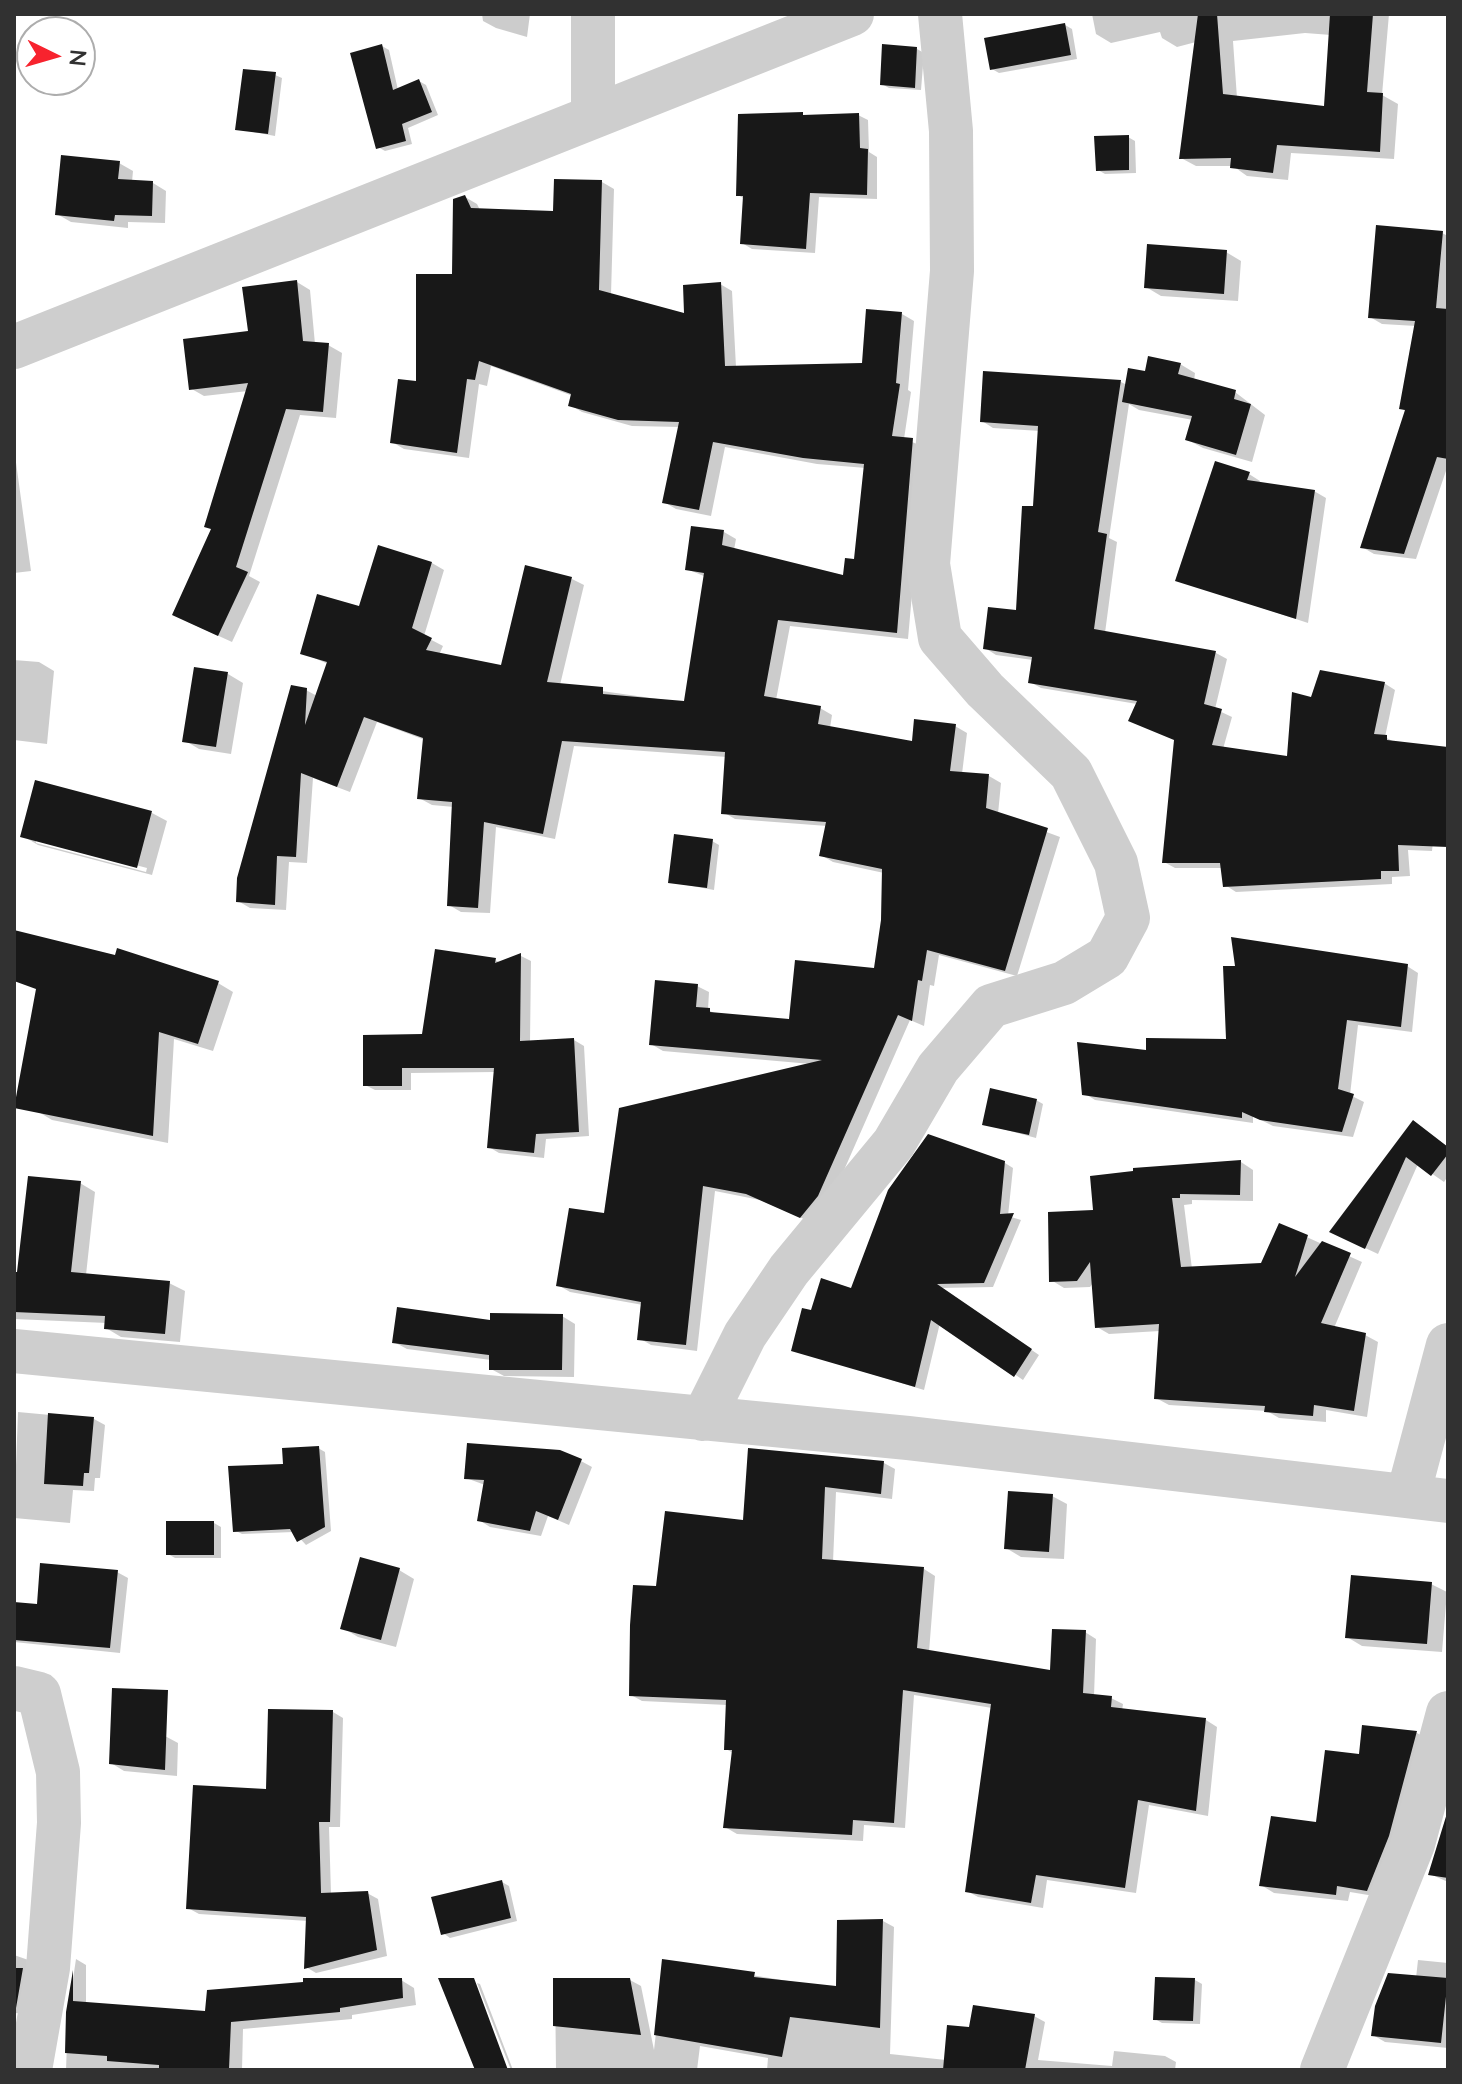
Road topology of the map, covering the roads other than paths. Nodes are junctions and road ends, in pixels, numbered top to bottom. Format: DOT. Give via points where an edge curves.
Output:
graph roads {
  1 [pos="593,14"];
  2 [pos="852,14"];
  3 [pos="940,14"];
  4 [pos="593,117"];
  5 [pos="14,347"];
  6 [pos="1448,1345"];
  7 [pos="14,1351"];
  8 [pos="703,1419"];
  9 [pos="1428,1498"];
  10 [pos="14,1688"];
  11 [pos="1448,1713"];
  12 [pos="30,2070"];
  13 [pos="1322,2070"];
  1 -- 4 [label="street"];
  2 -- 4 [label="street"];
  3 -- 8 [label="street" via="951,131 952,271 928,564 940,638 1071,773 1116,863 1128,918 1107,957 1064,983 991,1006 946,1057 894,1143 789,1270 745,1335"];
  4 -- 5 [label="street"];
  6 -- 9 [label="street"];
  7 -- 8 [label="street"];
  8 -- 9 [label="street"];
  10 -- 12 [label="street" via="39,1694 58,1772 48,1968"];
  11 -- 13 [label="street" via="1413,1844"];
}
